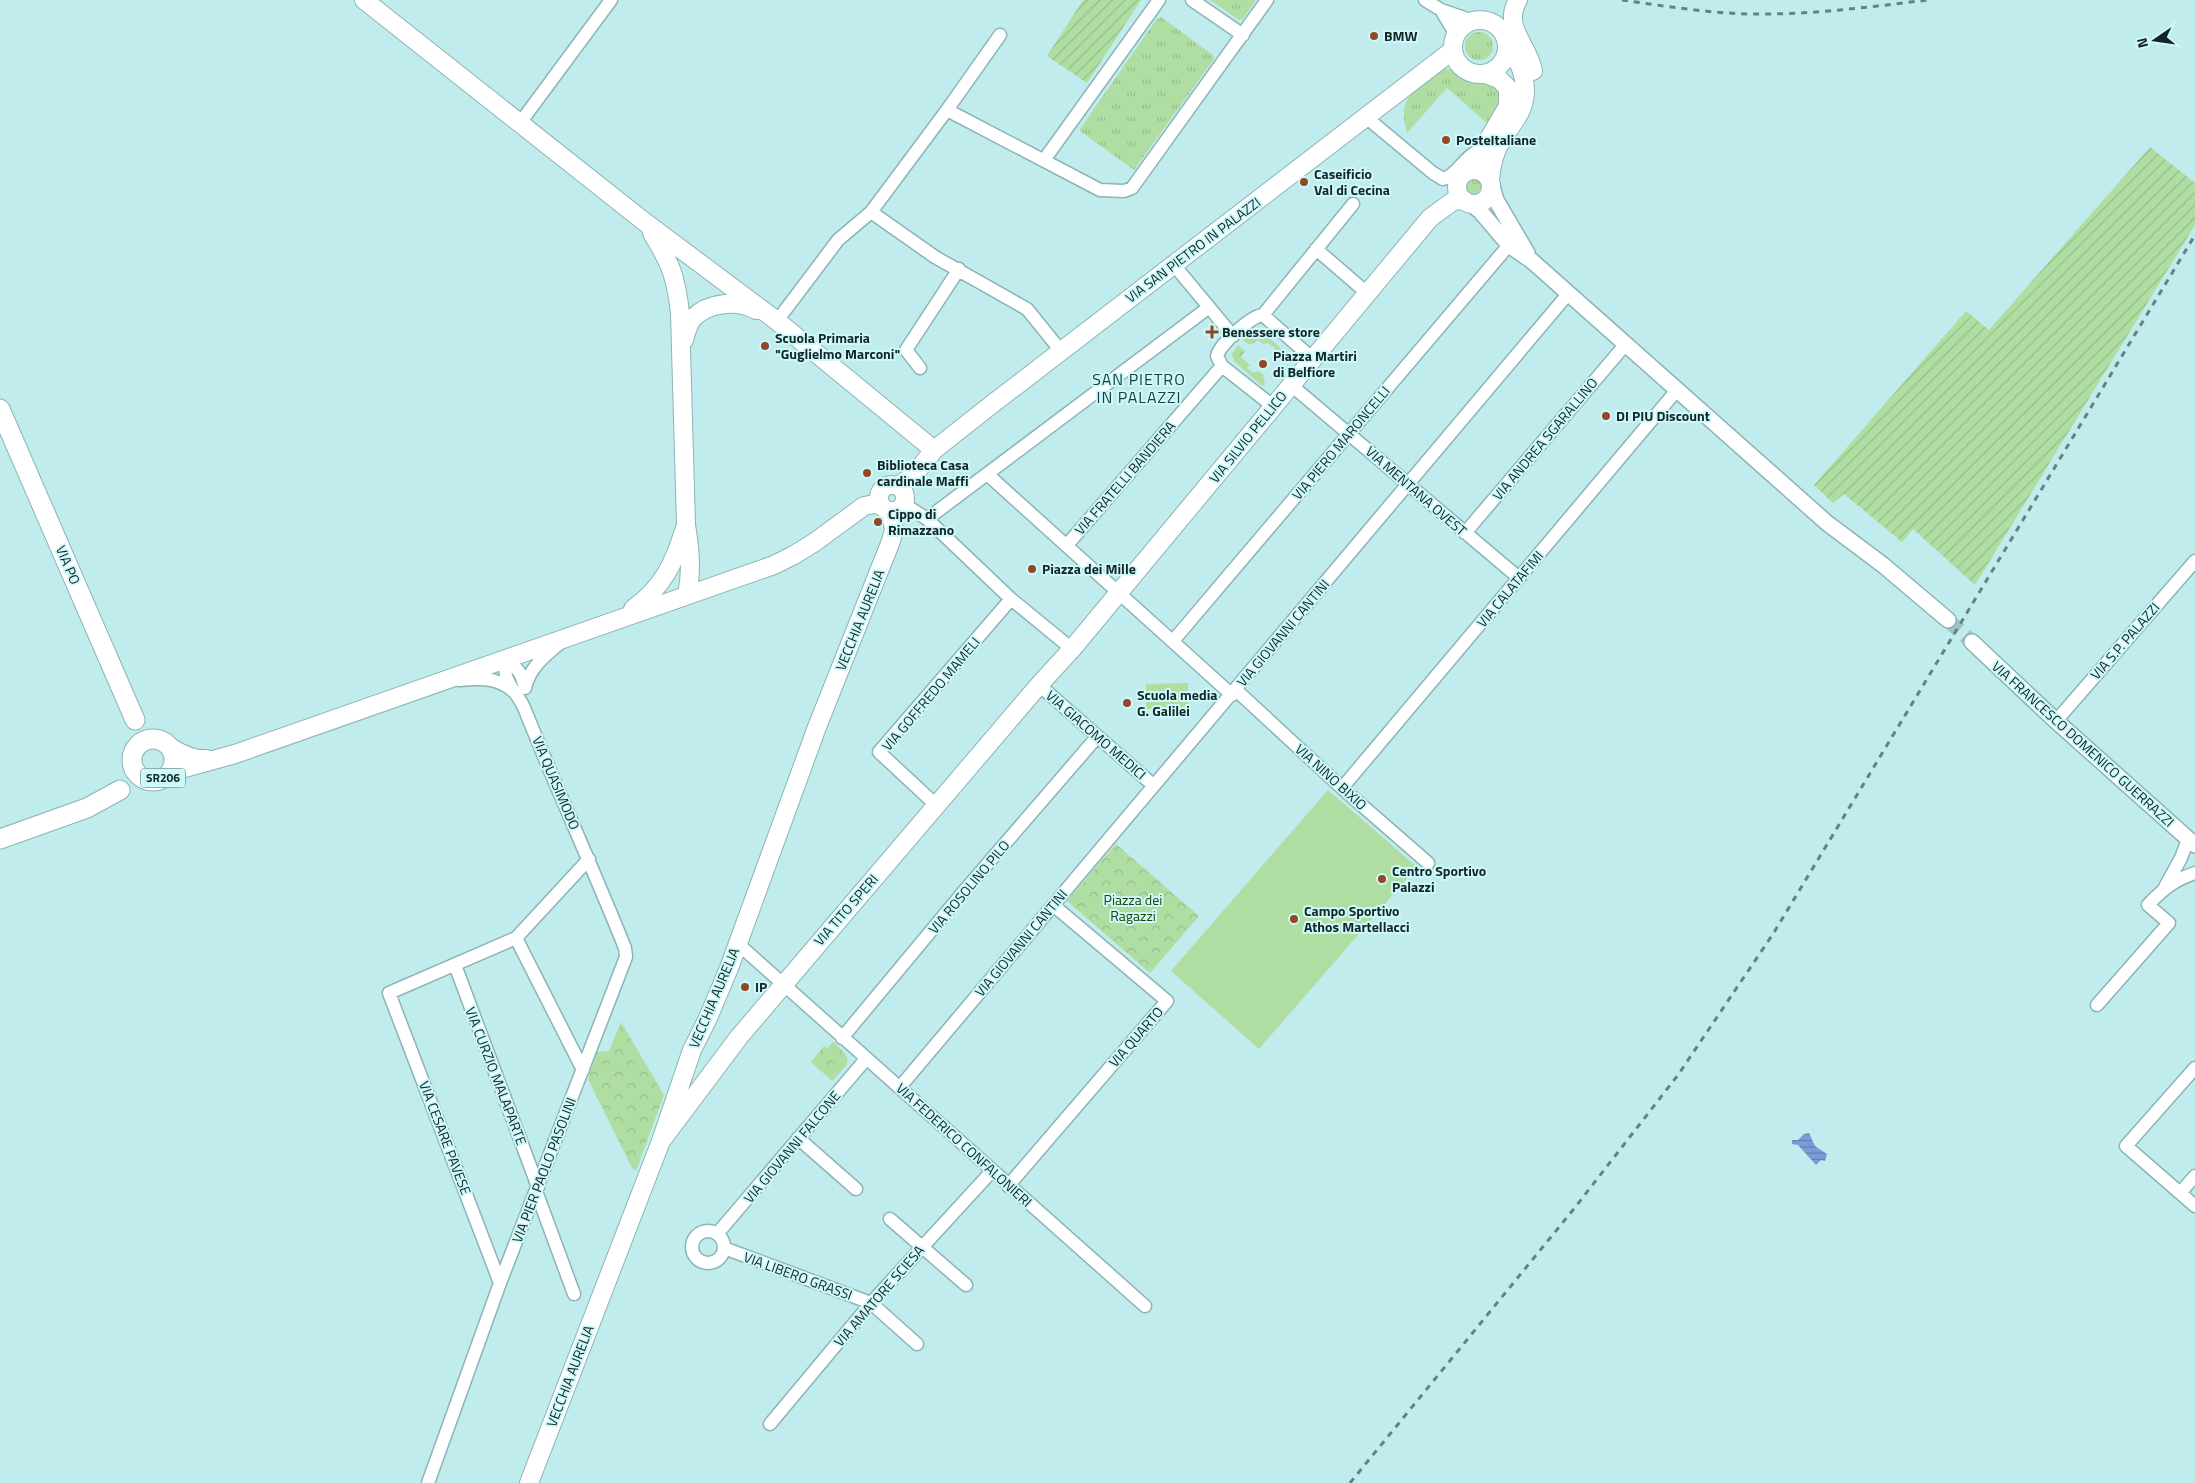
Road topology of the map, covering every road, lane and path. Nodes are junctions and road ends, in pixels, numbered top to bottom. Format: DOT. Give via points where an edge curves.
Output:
graph roads {
  1 [pos="364,0"];
  2 [pos="611,0"];
  3 [pos="1159,0"];
  4 [pos="1192,0"];
  5 [pos="1267,0"];
  6 [pos="1425,0"];
  7 [pos="1516,0"];
  8 [pos="1441,10"];
  9 [pos="1479,20"];
  10 [pos="1000,35"];
  11 [pos="1242,35"];
  12 [pos="1455,42"];
  13 [pos="1508,48"];
  14 [pos="1486,74"];
  15 [pos="947,110"];
  16 [pos="1520,111"];
  17 [pos="1367,118"];
  18 [pos="520,123"];
  19 [pos="1483,149"];
  20 [pos="1044,160"];
  21 [pos="1466,171"];
  22 [pos="1491,182"];
  23 [pos="1467,202"];
  24 [pos="1353,204"];
  25 [pos="871,212"];
  26 [pos="646,223"];
  27 [pos="1509,245"];
  28 [pos="1316,249"];
  29 [pos="1532,261"];
  30 [pos="1174,265"];
  31 [pos="959,269"];
  32 [pos="1367,294"];
  33 [pos="1568,294"];
  34 [pos="1208,308"];
  35 [pos="1263,316"];
  36 [pos="777,321"];
  37 [pos="1233,336"];
  38 [pos="1625,345"];
  39 [pos="682,349"];
  40 [pos="1060,351"];
  41 [pos="1313,359"];
  42 [pos="1222,366"];
  43 [pos="920,368"];
  44 [pos="1291,385"];
  45 [pos="1677,390"];
  46 [pos="1274,407"];
  47 [pos="0,409"];
  48 [pos="1349,433"];
  49 [pos="934,450"];
  50 [pos="986,474"];
  51 [pos="1408,484"];
  52 [pos="898,486"];
  53 [pos="892,506"];
  54 [pos="928,519"];
  55 [pos="686,525"];
  56 [pos="1465,533"];
  57 [pos="1067,545"];
  58 [pos="676,558"];
  59 [pos="2195,561"];
  60 [pos="1519,578"];
  61 [pos="1120,592"];
  62 [pos="685,596"];
  63 [pos="1011,599"];
  64 [pos="622,618"];
  65 [pos="1948,620"];
  66 [pos="566,637"];
  67 [pos="1174,641"];
  68 [pos="1972,642"];
  69 [pos="1072,649"];
  70 [pos="506,659"];
  71 [pos="444,681"];
  72 [pos="1039,685"];
  73 [pos="520,690"];
  74 [pos="1234,692"];
  75 [pos="135,720"];
  76 [pos="2056,721"];
  77 [pos="1097,737"];
  78 [pos="163,743"];
  79 [pos="133,758"];
  80 [pos="214,759"];
  81 [pos="170,772"];
  82 [pos="149,780"];
  83 [pos="1153,786"];
  84 [pos="1342,788"];
  85 [pos="120,790"];
  86 [pos="936,805"];
  87 [pos="0,839"];
  88 [pos="2191,842"];
  89 [pos="589,859"];
  90 [pos="1428,863"];
  91 [pos="2195,873"];
  92 [pos="2165,887"];
  93 [pos="1053,905"];
  94 [pos="516,938"];
  95 [pos="737,944"];
  96 [pos="455,965"];
  97 [pos="782,985"];
  98 [pos="2097,1005"];
  99 [pos="842,1038"];
  100 [pos="692,1050"];
  101 [pos="866,1060"];
  102 [pos="719,1064"];
  103 [pos="2195,1068"];
  104 [pos="583,1070"];
  105 [pos="900,1087"];
  106 [pos="798,1138"];
  107 [pos="661,1141"];
  108 [pos="992,1171"];
  109 [pos="2195,1176"];
  110 [pos="1008,1186"];
  111 [pos="537,1189"];
  112 [pos="856,1189"];
  113 [pos="2180,1193"];
  114 [pos="2195,1206"];
  115 [pos="890,1219"];
  116 [pos="717,1234"];
  117 [pos="922,1246"];
  118 [pos="724,1248"];
  119 [pos="500,1283"];
  120 [pos="966,1285"];
  121 [pos="574,1294"];
  122 [pos="872,1303"];
  123 [pos="1145,1306"];
  124 [pos="917,1344"];
  125 [pos="770,1424"];
  126 [pos="529,1482"];
  127 [pos="428,1483"];
  1 -- 18 [label="main road"];
  2 -- 18 [label="street"];
  3 -- 20 [label="street"];
  4 -- 11 [label="street"];
  5 -- 11 [label="street"];
  6 -- 8 [label="street"];
  7 -- 9 [label="main road"];
  7 -- 16 [label="main road" via="1511,16 1533,72 1533,80"];
  8 -- 9 [label="street"];
  8 -- 12 [label="street"];
  9 -- 12 [label="main road" via="1466,24"];
  9 -- 13 [label="main road" via="1492,22 1504,33"];
  10 -- 15 [label="street"];
  11 -- 20 [label="street" via="1132,188 1100,190"];
  12 -- 14 [label="main road" via="1456,59 1461,66 1468,72"];
  12 -- 17 [label="main road, VIA SAN PIETRO IN PALAZZI"];
  13 -- 14 [label="main road" via="1501,65"];
  13 -- 16 [label="main road" via="1518,61 1524,79"];
  14 -- 19 [label="main road" via="1508,88 1510,99"];
  15 -- 20 [label="street"];
  15 -- 25 [label="street"];
  16 -- 22 [label="main road" via="1498,148"];
  17 -- 19 [label="street" via="1442,179"];
  17 -- 30 [label="main road, VIA SAN PIETRO IN PALAZZI"];
  18 -- 26 [label="main road"];
  19 -- 21 [label="main road"];
  21 -- 22 [label="main road" via="1482,171"];
  21 -- 23 [label="main road" via="1457,185"];
  22 -- 23 [label="main road" via="1489,196 1485,200 1475,204"];
  22 -- 29 [label="street" via="1496,200"];
  23 -- 27 [label="street"];
  23 -- 32 [label="main road, VIA SILVIO PELLICO" via="1453,201 1430,218"];
  24 -- 28 [label="street"];
  25 -- 31 [label="street" via="935,257"];
  25 -- 36 [label="street" via="838,240"];
  26 -- 36 [label="main road"];
  26 -- 39 [label="main road" via="672,266 678,288"];
  27 -- 29 [label="street"];
  27 -- 48 [label="street, VIA PIERO MARONCELLI"];
  28 -- 32 [label="street"];
  28 -- 35 [label="street"];
  29 -- 33 [label="street"];
  30 -- 34 [label="street"];
  30 -- 40 [label="main road, VIA SAN PIETRO IN PALAZZI"];
  31 -- 40 [label="street" via="1027,310"];
  31 -- 43 [label="street" via="906,350"];
  32 -- 41 [label="main road, VIA SILVIO PELLICO"];
  33 -- 38 [label="street"];
  33 -- 51 [label="street, VIA GIOVANNI CANTINI"];
  34 -- 37 [label="street"];
  34 -- 50 [label="street"];
  35 -- 37 [label="street" via="1254,317"];
  35 -- 41 [label="street"];
  36 -- 39 [label="main road" via="751,308 735,304 718,305 693,318"];
  36 -- 49 [label="main road"];
  37 -- 42 [label="street" via="1218,352"];
  38 -- 45 [label="street"];
  38 -- 56 [label="street, VIA ANDREA SGARALLINO"];
  39 -- 55 [label="main road"];
  40 -- 49 [label="main road, VIA SAN PIETRO IN PALAZZI"];
  41 -- 44 [label="main road, VIA SILVIO PELLICO"];
  42 -- 46 [label="street"];
  42 -- 57 [label="street, VIA FRATELLI BANDIERA"];
  44 -- 46 [label="main road, VIA SILVIO PELLICO"];
  44 -- 48 [label="street, VIA MENTANA OVEST"];
  45 -- 60 [label="street, VIA CALATAFIMI"];
  45 -- 65 [label="street" via="1827,523"];
  46 -- 61 [label="main road, VIA SILVIO PELLICO"];
  47 -- 75 [label="main road, VIA PO"];
  48 -- 51 [label="street, VIA MENTANA OVEST"];
  48 -- 67 [label="street, VIA PIERO MARONCELLI"];
  49 -- 52 [label="main road" via="913,476"];
  50 -- 54 [label="street"];
  50 -- 57 [label="street"];
  51 -- 56 [label="street, VIA MENTANA OVEST"];
  51 -- 74 [label="street, VIA GIOVANNI CANTINI"];
  52 -- 53 [label="main road, VECCHIA AURELIA" via="905,494"];
  52 -- 53 [label="main road" via="883,488 879,495"];
  53 -- 54 [label="street"];
  53 -- 62 [label="main road" via="864,506 788,559"];
  53 -- 95 [label="main road, VECCHIA AURELIA" via="894,530 891,541 817,727"];
  54 -- 63 [label="street"];
  55 -- 58 [label="main road"];
  55 -- 62 [label="main road" via="691,552 690,579"];
  56 -- 60 [label="street, VIA MENTANA OVEST"];
  57 -- 61 [label="street"];
  58 -- 62 [label="main road" via="676,574"];
  58 -- 64 [label="main road" via="659,586"];
  59 -- 76 [label="street, VIA S.P. PALAZZI"];
  60 -- 84 [label="street, VIA CALATAFIMI"];
  61 -- 67 [label="street, VIA NINO BIXIO"];
  61 -- 69 [label="main road, VIA SILVIO PELLICO"];
  62 -- 64 [label="main road"];
  63 -- 69 [label="street"];
  63 -- 86 [label="street, VIA GOFFREDO MAMELI" via="879,752"];
  64 -- 66 [label="main road"];
  66 -- 70 [label="main road"];
  66 -- 73 [label="street, VIA QUASIMODO" via="546,654"];
  67 -- 74 [label="street, VIA NINO BIXIO"];
  68 -- 76 [label="street, VIA FRANCESCO DOMENICO GUERRAZZI"];
  69 -- 72 [label="main road, VIA SILVIO PELLICO"];
  70 -- 71 [label="main road"];
  70 -- 73 [label="street, VIA QUASIMODO" via="504,670"];
  71 -- 73 [label="street" via="495,680"];
  71 -- 80 [label="main road"];
  72 -- 77 [label="street, VIA GIACOMO MEDICI"];
  72 -- 86 [label="main road, VIA TITO SPERI"];
  73 -- 89 [label="street, VIA QUASIMODO"];
  74 -- 83 [label="street, VIA GIOVANNI CANTINI"];
  74 -- 84 [label="street, VIA NINO BIXIO"];
  75 -- 78 [label="main road, VIA PO"];
  75 -- 79 [label="main road, VIA PO"];
  76 -- 88 [label="street, VIA FRANCESCO DOMENICO GUERRAZZI"];
  77 -- 83 [label="street, VIA GIACOMO MEDICI"];
  77 -- 99 [label="street, VIA ROSOLINO PILO"];
  78 -- 79 [label="main road, SR206" via="144,741"];
  78 -- 80 [label="main road" via="198,760"];
  78 -- 81 [label="main road, SR206" via="174,759"];
  79 -- 82 [label="main road, SR206" via="138,774"];
  79 -- 85 [label="main road, SR206"];
  80 -- 81 [label="main road"];
  81 -- 82 [label="main road, SR206" via="161,779"];
  82 -- 85 [label="main road, SR206"];
  83 -- 93 [label="street, VIA GIOVANNI CANTINI"];
  84 -- 90 [label="street, VIA NINO BIXIO"];
  85 -- 87 [label="main road, SR206" via="87,808"];
  86 -- 97 [label="main road, VIA TITO SPERI"];
  88 -- 92 [label="street"];
  89 -- 94 [label="street"];
  89 -- 104 [label="street, VIA PIER PAOLO PASOLINI" via="626,952"];
  91 -- 92 [label="street"];
  92 -- 98 [label="street" via="2148,905 2169,923"];
  93 -- 105 [label="street, VIA GIOVANNI CANTINI"];
  93 -- 110 [label="street, VIA QUARTO" via="1167,1001"];
  94 -- 96 [label="street"];
  94 -- 104 [label="street"];
  95 -- 97 [label="street, VIA FEDERICO CONFALONIERI"];
  95 -- 100 [label="main road, VECCHIA AURELIA"];
  96 -- 111 [label="street, VIA CURZIO MALAPARTE"];
  96 -- 119 [label="street, VIA CESARE PAVESE" via="389,993"];
  97 -- 99 [label="street, VIA FEDERICO CONFALONIERI"];
  97 -- 102 [label="main road, VIA TITO SPERI"];
  99 -- 101 [label="street, VIA FEDERICO CONFALONIERI"];
  100 -- 102 [label="main road" via="702,1068"];
  100 -- 107 [label="main road, VECCHIA AURELIA"];
  101 -- 105 [label="street, VIA FEDERICO CONFALONIERI"];
  101 -- 106 [label="street, VIA GIOVANNI FALCONE"];
  102 -- 107 [label="main road, VIA TITO SPERI"];
  103 -- 113 [label="street" via="2126,1146"];
  104 -- 111 [label="street, VIA PIER PAOLO PASOLINI"];
  105 -- 108 [label="street, VIA FEDERICO CONFALONIERI"];
  106 -- 112 [label="street"];
  106 -- 116 [label="street, VIA GIOVANNI FALCONE"];
  107 -- 126 [label="main road, VECCHIA AURELIA"];
  108 -- 110 [label="street, VIA FEDERICO CONFALONIERI"];
  108 -- 117 [label="street, VIA AMATORE SCIESA"];
  109 -- 113 [label="street"];
  110 -- 123 [label="street, VIA FEDERICO CONFALONIERI"];
  111 -- 119 [label="street, VIA PIER PAOLO PASOLINI"];
  111 -- 121 [label="street, VIA CURZIO MALAPARTE"];
  113 -- 114 [label="street"];
  115 -- 117 [label="street"];
  116 -- 118 [label="street"];
  116 -- 118 [label="street" via="707,1232 698,1235 693,1244 694,1254 701,1261 711,1263 720,1258"];
  117 -- 120 [label="street"];
  117 -- 122 [label="street, VIA AMATORE SCIESA"];
  118 -- 122 [label="street, VIA LIBERO GRASSI"];
  119 -- 127 [label="street, VIA PIER PAOLO PASOLINI"];
  122 -- 124 [label="street, VIA LIBERO GRASSI"];
  122 -- 125 [label="street, VIA AMATORE SCIESA"];
}
